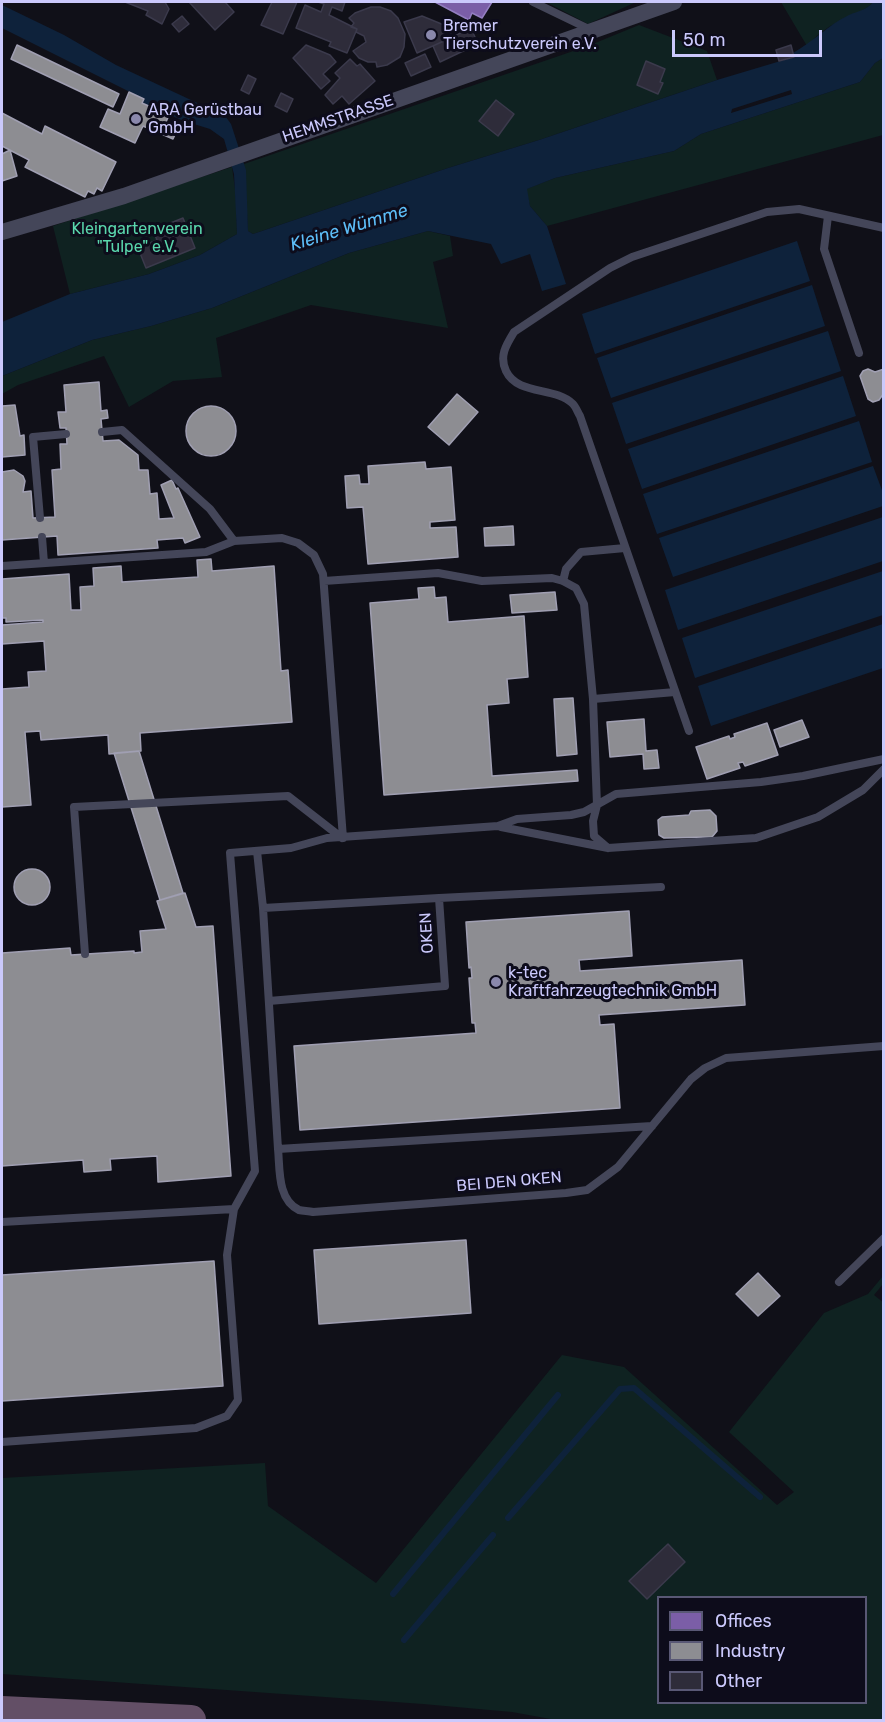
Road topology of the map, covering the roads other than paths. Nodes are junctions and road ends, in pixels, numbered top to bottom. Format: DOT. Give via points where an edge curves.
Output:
graph roads {
  1 [pos="537,2"];
  2 [pos="674,2"];
  3 [pos="591,30"];
  4 [pos="828,216"];
  5 [pos="884,228"];
  6 [pos="2,232"];
  7 [pos="859,353"];
  8 [pos="102,432"];
  9 [pos="66,434"];
  10 [pos="40,518"];
  11 [pos="42,537"];
  12 [pos="234,541"];
  13 [pos="625,548"];
  14 [pos="44,563"];
  15 [pos="2,566"];
  16 [pos="563,580"];
  17 [pos="324,581"];
  18 [pos="675,692"];
  19 [pos="593,699"];
  20 [pos="689,731"];
  21 [pos="884,759"];
  22 [pos="884,769"];
  23 [pos="597,805"];
  24 [pos="498,826"];
  25 [pos="343,838"];
  26 [pos="608,848"];
  27 [pos="257,851"];
  28 [pos="661,887"];
  29 [pos="439,898"];
  30 [pos="263,908"];
  31 [pos="85,954"];
  32 [pos="269,1000"];
  33 [pos="884,1046"];
  34 [pos="652,1126"];
  35 [pos="278,1149"];
  36 [pos="234,1209"];
  37 [pos="2,1222"];
  38 [pos="884,1238"];
  39 [pos="839,1282"];
  40 [pos="2,1442"];
  41 [pos="9,1709"];
  42 [pos="191,1720"];
  1 -- 3 [label="lane"];
  2 -- 3 [label="street, HEMMSTRASSE"];
  3 -- 6 [label="street, HEMMSTRASSE" via="123,195"];
  4 -- 5 [label="lane"];
  4 -- 7 [label="lane" via="824,249"];
  4 -- 13 [label="lane" via="799,210 767,212 632,257 514,332 504,348 503,364 508,376 522,386 551,392 573,404"];
  8 -- 12 [label="lane" via="122,430 210,509"];
  9 -- 10 [label="lane" via="33,437"];
  11 -- 14 [label="lane"];
  12 -- 14 [label="lane" via="207,552"];
  12 -- 17 [label="lane" via="282,538 298,543 314,555"];
  13 -- 16 [label="lane" via="580,552 566,569"];
  13 -- 18 [label="lane"];
  14 -- 15 [label="lane"];
  16 -- 17 [label="lane" via="482,581 438,573"];
  16 -- 19 [label="lane" via="576,588 584,604"];
  17 -- 25 [label="lane"];
  18 -- 19 [label="lane"];
  18 -- 20 [label="lane"];
  19 -- 23 [label="lane"];
  21 -- 23 [label="lane" via="761,783 616,794"];
  22 -- 26 [label="lane" via="863,790 818,818 756,838"];
  23 -- 24 [label="lane" via="571,815 518,819"];
  23 -- 26 [label="lane" via="594,836"];
  24 -- 25 [label="lane"];
  24 -- 26 [label="lane"];
  25 -- 27 [label="lane"];
  25 -- 31 [label="lane" via="288,796 74,807"];
  27 -- 30 [label="lane"];
  27 -- 36 [label="lane" via="230,853 255,1171"];
  28 -- 29 [label="lane"];
  29 -- 30 [label="lane, OKEN"];
  29 -- 32 [label="lane, OKEN" via="445,986"];
  30 -- 32 [label="lane"];
  32 -- 35 [label="lane, BEI DEN OKEN"];
  33 -- 34 [label="lane, BEI DEN OKEN" via="726,1058 691,1079"];
  34 -- 35 [label="lane"];
  34 -- 35 [label="lane, BEI DEN OKEN" via="618,1167 587,1190 313,1212 299,1210 288,1201 282,1187"];
  36 -- 37 [label="lane"];
  36 -- 40 [label="lane" via="227,1255 238,1400 226,1416 196,1428"];
  38 -- 39 [label="lane"];
  41 -- 42 [label="highway"];
}
